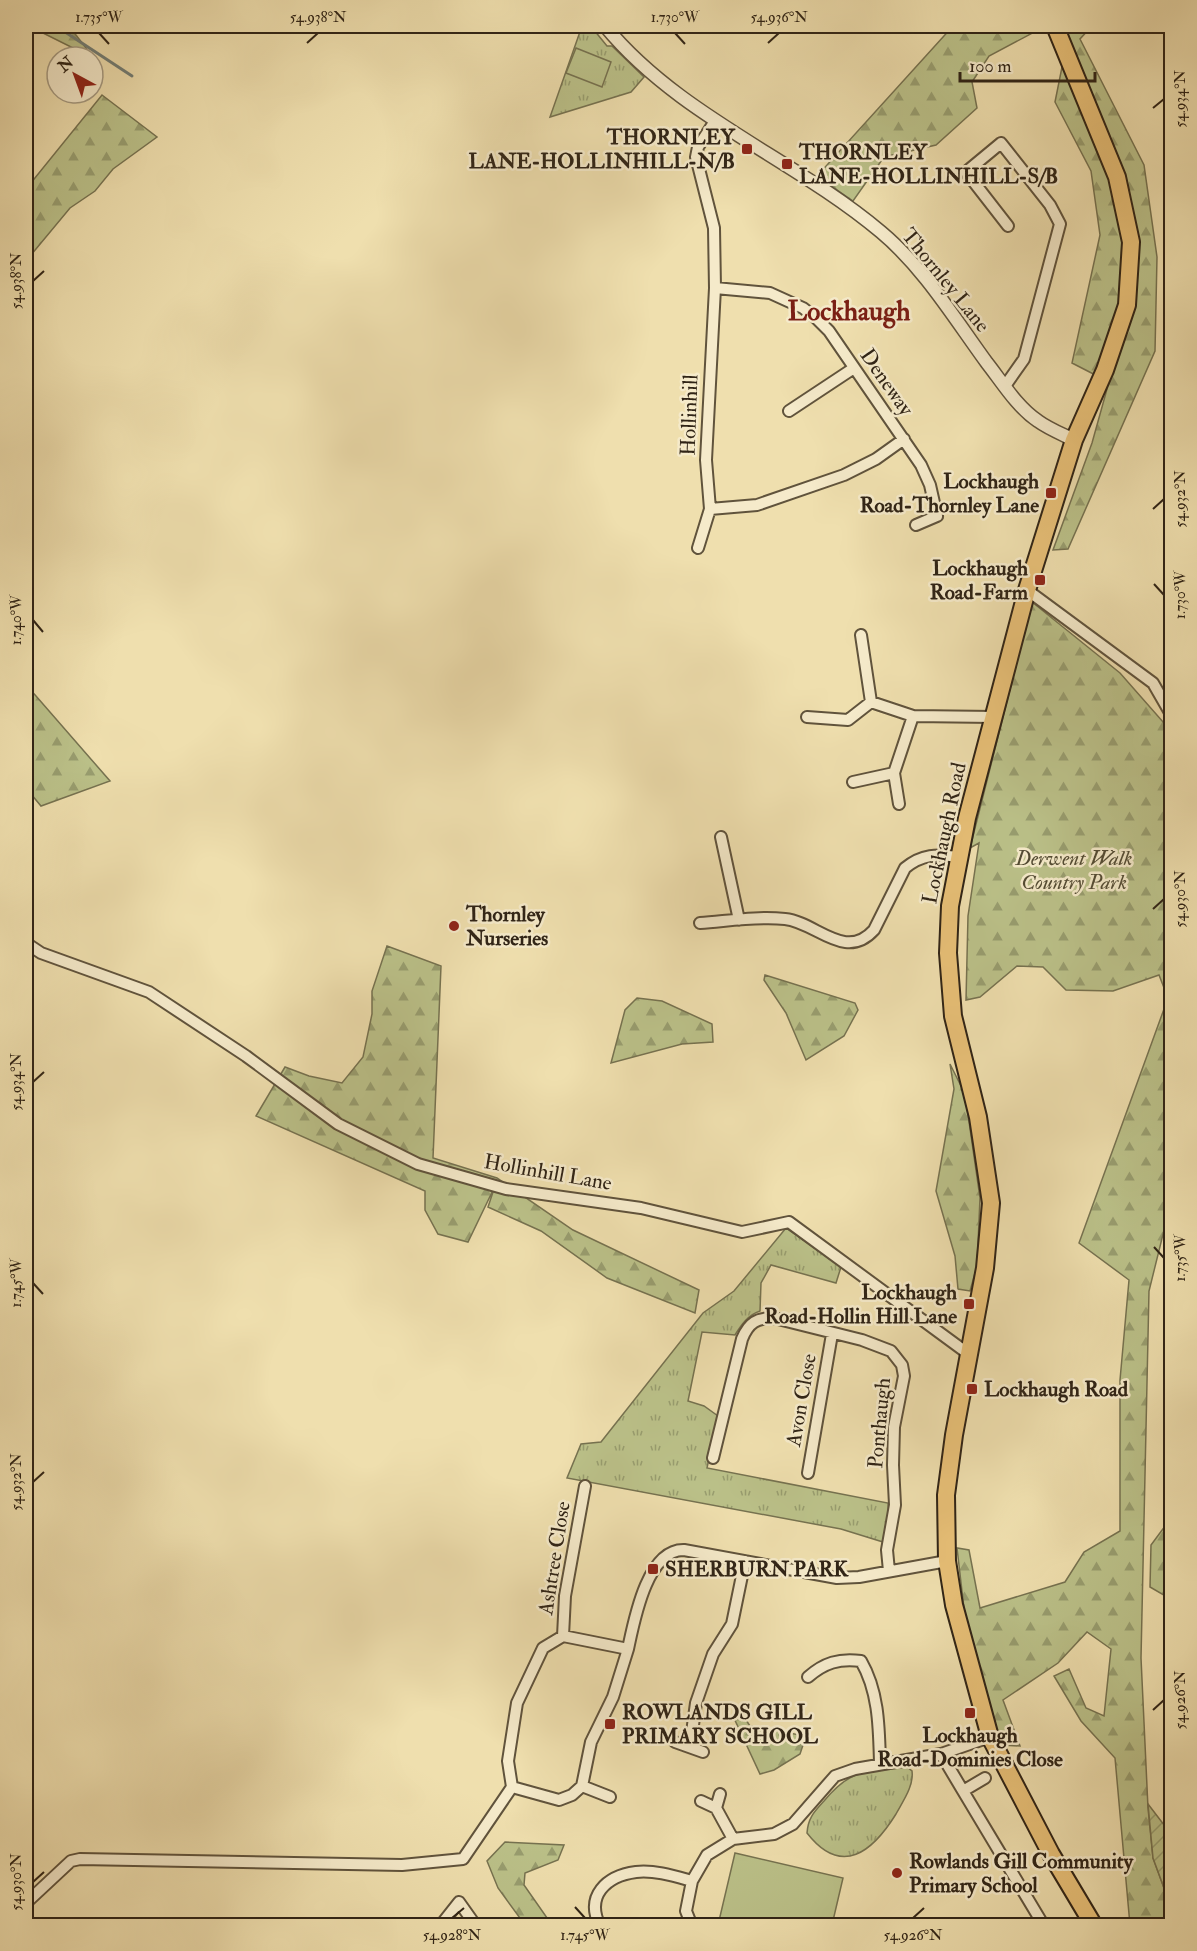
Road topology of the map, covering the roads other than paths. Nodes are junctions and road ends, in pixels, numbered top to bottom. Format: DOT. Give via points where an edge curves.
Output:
graph roads {
  1 [pos="605,26"];
  2 [pos="1055,26"];
  3 [pos="715,121"];
  4 [pos="1008,226"];
  5 [pos="715,288"];
  6 [pos="854,368"];
  7 [pos="1005,386"];
  8 [pos="789,411"];
  9 [pos="904,439"];
  10 [pos="1074,440"];
  11 [pos="710,509"];
  12 [pos="916,525"];
  13 [pos="698,548"];
  14 [pos="1027,590"];
  15 [pos="861,636"];
  16 [pos="872,702"];
  17 [pos="913,716"];
  18 [pos="1172,716"];
  19 [pos="807,717"];
  20 [pos="994,717"];
  21 [pos="894,773"];
  22 [pos="853,782"];
  23 [pos="899,804"];
  24 [pos="721,837"];
  25 [pos="958,857"];
  26 [pos="739,920"];
  27 [pos="700,923"];
  28 [pos="26,943"];
  29 [pos="832,1334"];
  30 [pos="970,1355"];
  31 [pos="713,1458"];
  32 [pos="808,1473"];
  33 [pos="585,1486"];
  34 [pos="745,1561"];
  35 [pos="947,1561"];
  36 [pos="889,1571"];
  37 [pos="563,1636"];
  38 [pos="628,1649"];
  39 [pos="808,1677"];
  40 [pos="990,1737"];
  41 [pos="675,1742"];
  42 [pos="690,1747"];
  43 [pos="703,1752"];
  44 [pos="941,1754"];
  45 [pos="880,1763"];
  46 [pos="985,1778"];
  47 [pos="582,1786"];
  48 [pos="512,1787"];
  49 [pos="963,1791"];
  50 [pos="720,1794"];
  51 [pos="610,1797"];
  52 [pos="701,1801"];
  53 [pos="716,1808"];
  54 [pos="732,1839"];
  55 [pos="692,1881"];
  56 [pos="26,1903"];
  57 [pos="440,1926"];
  58 [pos="476,1926"];
  59 [pos="600,1926"];
  60 [pos="692,1926"];
  61 [pos="1044,1926"];
  62 [pos="1094,1926"];
  1 -- 3 [label="street, Thornley Lane" via="622,47"];
  2 -- 10 [label="main road, Lockhaugh Road" via="1117,177 1131,242 1127,305 1105,370"];
  3 -- 5 [label="street, Hollinhill" via="696,157 714,228"];
  3 -- 7 [label="street, Thornley Lane" via="882,232 924,276"];
  4 -- 7 [label="street" via="966,172 1001,143 1050,205 1060,224 1023,358"];
  5 -- 6 [label="street, Deneway" via="770,292 803,309 829,331"];
  5 -- 11 [label="street, Hollinhill" via="706,460"];
  6 -- 8 [label="street"];
  6 -- 9 [label="street, Deneway"];
  7 -- 10 [label="street, Thornley Lane" via="1038,421"];
  9 -- 11 [label="street" via="844,475 757,505"];
  9 -- 12 [label="street, Deneway" via="930,485 937,516"];
  10 -- 14 [label="main road, Lockhaugh Road"];
  11 -- 13 [label="street"];
  14 -- 18 [label="street" via="1153,683"];
  14 -- 20 [label="main road, Lockhaugh Road"];
  15 -- 16 [label="street"];
  16 -- 17 [label="street"];
  16 -- 19 [label="street" via="848,720"];
  17 -- 20 [label="street"];
  17 -- 21 [label="street"];
  20 -- 25 [label="main road, Lockhaugh Road"];
  21 -- 22 [label="street"];
  21 -- 23 [label="street"];
  24 -- 26 [label="street"];
  25 -- 26 [label="street" via="933,855 905,868 874,930 861,940 842,943 786,919"];
  25 -- 30 [label="main road, Lockhaugh Road" via="948,953 953,1016 980,1126 991,1203 986,1268"];
  26 -- 27 [label="street"];
  28 -- 30 [label="street, Hollinhill Lane" via="41,953 149,992 246,1056 338,1124 418,1164 506,1189 641,1208 742,1232 789,1222"];
  29 -- 31 [label="street, Ponthaugh" via="774,1318 760,1318 747,1327"];
  29 -- 32 [label="street, Avon Close"];
  29 -- 36 [label="street, Ponthaugh" via="891,1351 902,1365 904,1376 894,1427 896,1505 887,1550"];
  30 -- 35 [label="main road, Lockhaugh Road" via="946,1495"];
  33 -- 37 [label="street, Ashtree Close" via="565,1596"];
  34 -- 36 [label="street" via="837,1578"];
  34 -- 38 [label="street" via="676,1550 660,1560 638,1607"];
  34 -- 42 [label="street" via="732,1624 713,1654 699,1692 691,1721"];
  35 -- 36 [label="street"];
  35 -- 40 [label="main road, Lockhaugh Road" via="954,1605"];
  37 -- 38 [label="street"];
  37 -- 48 [label="street" via="543,1648 517,1703 508,1761"];
  38 -- 47 [label="street" via="613,1697 591,1742"];
  39 -- 45 [label="street" via="822,1665 846,1659 861,1661 879,1718"];
  40 -- 44 [label="street"];
  40 -- 62 [label="main road, Lockhaugh Road"];
  41 -- 42 [label="street"];
  42 -- 43 [label="street"];
  44 -- 45 [label="street"];
  44 -- 49 [label="street"];
  45 -- 54 [label="street" via="835,1776 793,1824 774,1834"];
  46 -- 49 [label="street"];
  47 -- 48 [label="street" via="559,1800"];
  47 -- 51 [label="street"];
  48 -- 56 [label="street" via="463,1859 402,1865 80,1859 71,1861"];
  49 -- 61 [label="street"];
  50 -- 53 [label="street"];
  52 -- 53 [label="street"];
  53 -- 54 [label="street"];
  54 -- 55 [label="street" via="707,1855"];
  55 -- 59 [label="street" via="667,1874 635,1872 606,1884 595,1898 593,1912"];
  55 -- 60 [label="street" via="686,1911"];
  57 -- 58 [label="street" via="459,1902"];
}
